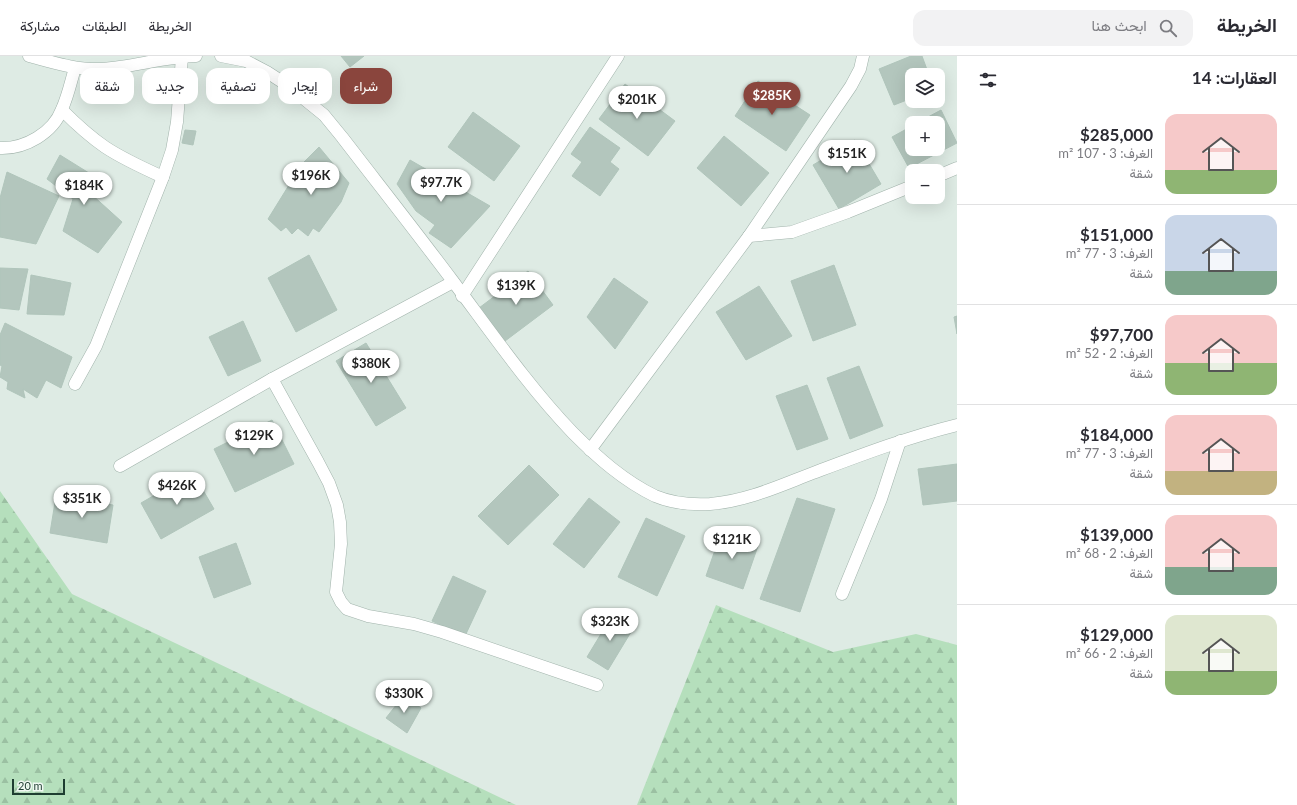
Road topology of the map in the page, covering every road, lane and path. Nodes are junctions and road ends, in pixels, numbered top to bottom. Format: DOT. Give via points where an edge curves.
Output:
graph roads {
  1 [pos="28,56"];
  2 [pos="196,56"];
  3 [pos="221,56"];
  4 [pos="618,56"];
  5 [pos="863,56"];
  6 [pos="182,57"];
  7 [pos="75,68"];
  8 [pos="62,110"];
  9 [pos="0,148"];
  10 [pos="957,168"];
  11 [pos="945,173"];
  12 [pos="163,177"];
  13 [pos="905,189"];
  14 [pos="749,236"];
  15 [pos="453,282"];
  16 [pos="462,296"];
  17 [pos="272,379"];
  18 [pos="75,384"];
  19 [pos="957,425"];
  20 [pos="900,441"];
  21 [pos="590,450"];
  22 [pos="120,466"];
  23 [pos="842,594"];
  24 [pos="597,685"];
  1 -- 7 [label="street"];
  2 -- 6 [label="street"];
  3 -- 15 [label="street" via="246,62 267,72 324,115"];
  4 -- 16 [label="street"];
  5 -- 14 [label="street" via="860,69 851,86"];
  6 -- 7 [label="street" via="101,69"];
  6 -- 12 [label="street" via="177,122 172,150"];
  7 -- 8 [label="street"];
  8 -- 9 [label="street" via="41,136 25,144"];
  8 -- 12 [label="street" via="106,147"];
  10 -- 11 [label="street"];
  12 -- 18 [label="street" via="96,346"];
  13 -- 14 [label="street" via="792,232"];
  14 -- 21 [label="street"];
  15 -- 16 [label="street"];
  15 -- 17 [label="street"];
  16 -- 21 [label="street" via="546,404"];
  17 -- 22 [label="street"];
  17 -- 24 [label="street" via="329,483 337,505 341,544 336,592 347,609 435,630"];
  19 -- 20 [label="street"];
  20 -- 21 [label="street" via="761,493 733,501 708,504 683,503 657,496 616,472"];
  20 -- 23 [label="street" via="882,499"];
}
